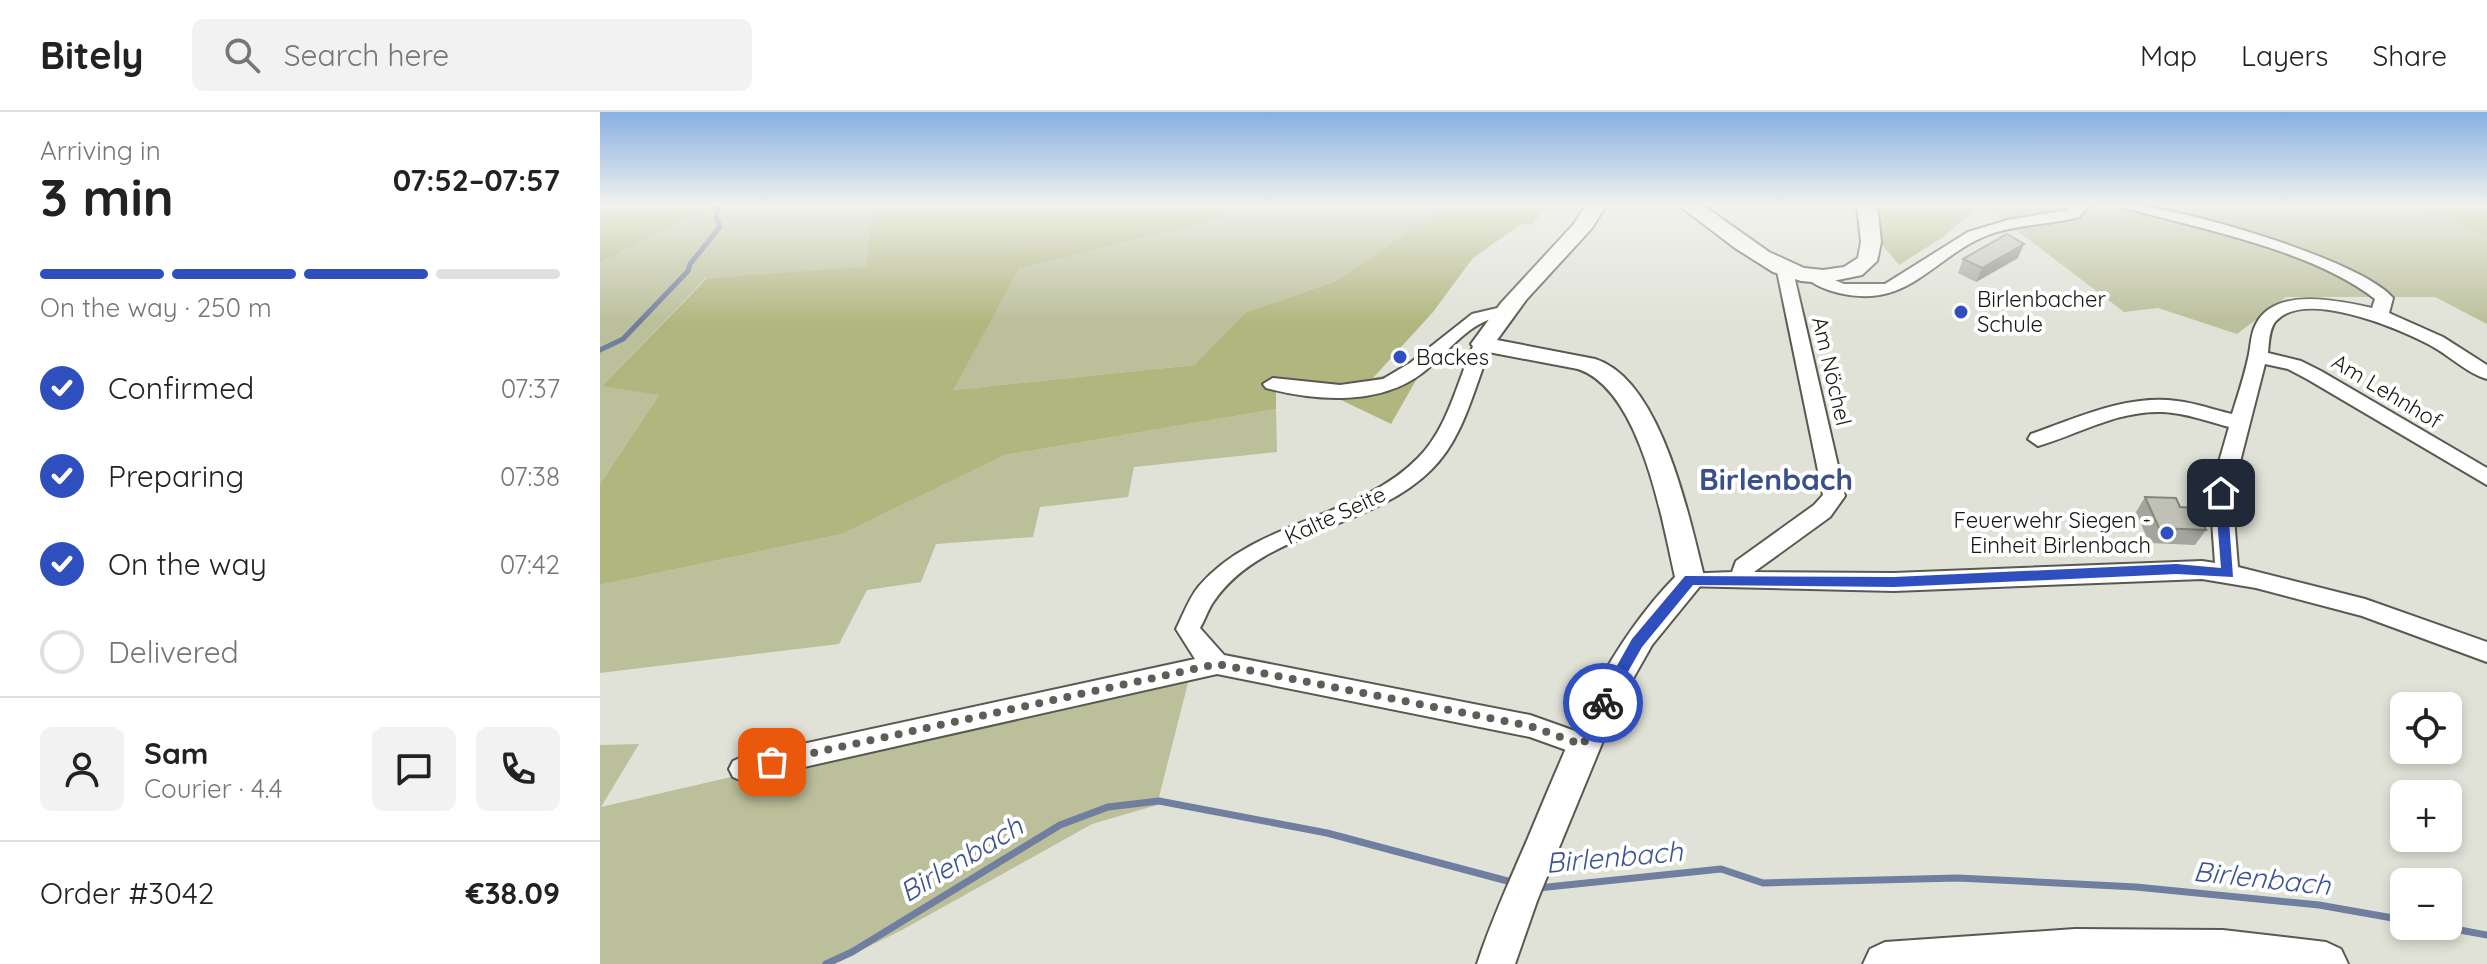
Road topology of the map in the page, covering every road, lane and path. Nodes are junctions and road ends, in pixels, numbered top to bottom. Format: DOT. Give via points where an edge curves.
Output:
graph roads {
  1 [pos="1567,244"];
  2 [pos="1745,244"];
  3 [pos="1870,244"];
  4 [pos="1956,244"];
  5 [pos="2259,244"];
  6 [pos="1785,271"];
  7 [pos="1815,277"];
  8 [pos="1506,311"];
  9 [pos="2379,315"];
  10 [pos="1483,344"];
  11 [pos="2258,356"];
  12 [pos="2487,373"];
  13 [pos="1273,384"];
  14 [pos="2240,423"];
  15 [pos="2038,439"];
  16 [pos="2487,478"];
  17 [pos="2228,574"];
  18 [pos="1690,580"];
  19 [pos="1741,581"];
  20 [pos="2487,652"];
  21 [pos="1217,664"];
  22 [pos="1583,745"];
  23 [pos="742,769"];
  24 [pos="1496,964"];
  25 [pos="1885,964"];
  26 [pos="2326,964"];
  1 -- 8 [label="street"];
  2 -- 6 [label="street"];
  3 -- 7 [label="street" via="1868,259 1851,272"];
  4 -- 7 [label="street, Am Nöchel" via="1897,286 1849,289"];
  5 -- 9 [label="street" via="2364,280 2384,298"];
  6 -- 7 [label="street"];
  6 -- 19 [label="street, Am Nöchel" via="1834,496 1822,511 1744,567"];
  8 -- 10 [label="street"];
  8 -- 13 [label="street" via="1492,310 1476,319 1405,376 1377,387 1338,392"];
  9 -- 11 [label="street" via="2329,306 2280,312 2268,319"];
  9 -- 12 [label="street" via="2437,341"];
  10 -- 18 [label="street" via="1598,368 1617,381 1667,483"];
  10 -- 21 [label="street, Kalte Seite" via="1452,422 1424,464 1404,482 1266,547 1208,590 1188,629"];
  11 -- 14 [label="street"];
  11 -- 16 [label="street, Am Lehnhof" via="2314,375"];
  14 -- 15 [label="street" via="2178,407 2148,406"];
  14 -- 17 [label="street" via="2221,493"];
  17 -- 19 [label="street" via="2176,569 1894,582"];
  17 -- 20 [label="street" via="2365,608"];
  18 -- 19 [label="street"];
  18 -- 22 [label="street" via="1637,643"];
  21 -- 22 [label="street" via="1530,726"];
  21 -- 23 [label="street"];
  22 -- 24 [label="street"];
  25 -- 26 [label="main road" via="2075,951 2223,952"];
}
